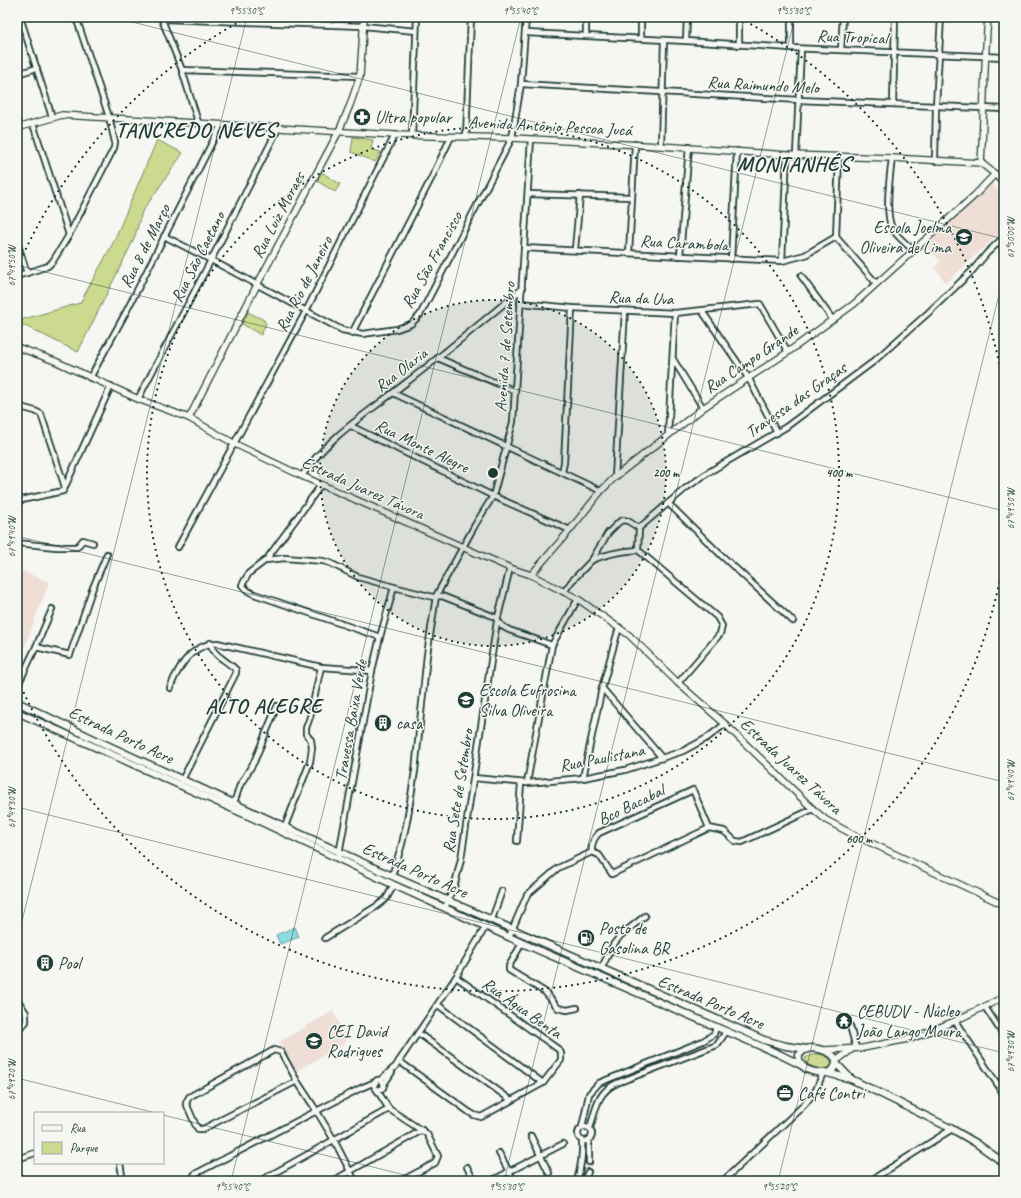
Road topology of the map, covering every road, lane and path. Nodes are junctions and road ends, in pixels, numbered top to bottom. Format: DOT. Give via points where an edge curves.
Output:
graph roads {
  1 [pos="76,17"];
  2 [pos="364,17"];
  3 [pos="417,17"];
  4 [pos="471,17"];
  5 [pos="526,17"];
  6 [pos="586,17"];
  7 [pos="641,17"];
  8 [pos="687,17"];
  9 [pos="740,17"];
  10 [pos="791,17"];
  11 [pos="843,17"];
  12 [pos="895,17"];
  13 [pos="941,17"];
  14 [pos="988,17"];
  15 [pos="19,18"];
  16 [pos="162,18"];
  17 [pos="363,26"];
  18 [pos="416,31"];
  19 [pos="526,33"];
  20 [pos="586,36"];
  21 [pos="641,38"];
  22 [pos="664,40"];
  23 [pos="686,41"];
  24 [pos="739,44"];
  25 [pos="791,48"];
  26 [pos="801,49"];
  27 [pos="841,50"];
  28 [pos="894,52"];
  29 [pos="939,54"];
  30 [pos="985,57"];
  31 [pos="1004,58"];
  32 [pos="37,68"];
  33 [pos="182,70"];
  34 [pos="17,74"];
  35 [pos="360,76"];
  36 [pos="521,84"];
  37 [pos="663,92"];
  38 [pos="799,100"];
  39 [pos="893,104"];
  40 [pos="936,106"];
  41 [pos="984,110"];
  42 [pos="1004,110"];
  43 [pos="52,117"];
  44 [pos="109,117"];
  45 [pos="198,122"];
  46 [pos="33,124"];
  47 [pos="221,125"];
  48 [pos="279,127"];
  49 [pos="17,128"];
  50 [pos="339,131"];
  51 [pos="395,135"];
  52 [pos="412,136"];
  53 [pos="466,136"];
  54 [pos="451,137"];
  55 [pos="512,138"];
  56 [pos="531,139"];
  57 [pos="635,144"];
  58 [pos="661,146"];
  59 [pos="689,148"];
  60 [pos="737,151"];
  61 [pos="787,155"];
  62 [pos="796,155"];
  63 [pos="839,157"];
  64 [pos="892,158"];
  65 [pos="935,161"];
  66 [pos="981,163"];
  67 [pos="995,174"];
  68 [pos="1004,184"];
  69 [pos="528,194"];
  70 [pos="580,195"];
  71 [pos="632,198"];
  72 [pos="69,235"];
  73 [pos="164,236"];
  74 [pos="836,237"];
  75 [pos="1004,237"];
  76 [pos="17,242"];
  77 [pos="524,248"];
  78 [pos="575,250"];
  79 [pos="913,250"];
  80 [pos="629,253"];
  81 [pos="680,256"];
  82 [pos="731,259"];
  83 [pos="211,260"];
  84 [pos="782,261"];
  85 [pos="27,273"];
  86 [pos="17,276"];
  87 [pos="801,276"];
  88 [pos="876,283"];
  89 [pos="257,285"];
  90 [pos="522,289"];
  91 [pos="520,303"];
  92 [pos="572,308"];
  93 [pos="306,311"];
  94 [pos="625,311"];
  95 [pos="702,311"];
  96 [pos="675,313"];
  97 [pos="833,320"];
  98 [pos="352,333"];
  99 [pos="17,347"];
  100 [pos="788,352"];
  101 [pos="438,358"];
  102 [pos="673,359"];
  103 [pos="90,378"];
  104 [pos="749,379"];
  105 [pos="111,386"];
  106 [pos="515,391"];
  107 [pos="393,393"];
  108 [pos="138,399"];
  109 [pos="17,406"];
  110 [pos="703,408"];
  111 [pos="188,418"];
  112 [pos="351,426"];
  113 [pos="777,433"];
  114 [pos="668,435"];
  115 [pos="235,444"];
  116 [pos="506,446"];
  117 [pos="562,472"];
  118 [pos="302,476"];
  119 [pos="615,477"];
  120 [pos="321,485"];
  121 [pos="64,489"];
  122 [pos="601,491"];
  123 [pos="493,496"];
  124 [pos="17,501"];
  125 [pos="668,503"];
  126 [pos="639,528"];
  127 [pos="570,530"];
  128 [pos="17,543"];
  129 [pos="93,543"];
  130 [pos="178,547"];
  131 [pos="464,547"];
  132 [pos="638,550"];
  133 [pos="107,554"];
  134 [pos="266,560"];
  135 [pos="592,560"];
  136 [pos="510,568"];
  137 [pos="531,575"];
  138 [pos="394,587"];
  139 [pos="564,592"];
  140 [pos="436,596"];
  141 [pos="578,599"];
  142 [pos="52,609"];
  143 [pos="497,621"];
  144 [pos="793,621"];
  145 [pos="619,627"];
  146 [pos="380,637"];
  147 [pos="210,643"];
  148 [pos="552,645"];
  149 [pos="36,647"];
  150 [pos="321,667"];
  151 [pos="372,672"];
  152 [pos="678,683"];
  153 [pos="17,687"];
  154 [pos="170,688"];
  155 [pos="602,688"];
  156 [pos="17,702"];
  157 [pos="277,706"];
  158 [pos="17,712"];
  159 [pos="725,724"];
  160 [pos="662,758"];
  161 [pos="474,778"];
  162 [pos="583,778"];
  163 [pos="181,782"];
  164 [pos="524,783"];
  165 [pos="234,803"];
  166 [pos="813,810"];
  167 [pos="709,828"];
  168 [pos="284,829"];
  169 [pos="517,841"];
  170 [pos="592,852"];
  171 [pos="339,855"];
  172 [pos="392,876"];
  173 [pos="394,885"];
  174 [pos="502,891"];
  175 [pos="448,900"];
  176 [pos="1004,905"];
  177 [pos="445,908"];
  178 [pos="645,916"];
  179 [pos="492,919"];
  180 [pos="486,926"];
  181 [pos="513,929"];
  182 [pos="509,937"];
  183 [pos="325,938"];
  184 [pos="522,942"];
  185 [pos="601,969"];
  186 [pos="456,977"];
  187 [pos="1004,997"];
  188 [pos="17,999"];
  189 [pos="438,1004"];
  190 [pos="985,1007"];
  191 [pos="577,1008"];
  192 [pos="955,1021"];
  193 [pos="850,1026"];
  194 [pos="716,1027"];
  195 [pos="17,1030"];
  196 [pos="726,1032"];
  197 [pos="418,1033"];
  198 [pos="1004,1036"];
  199 [pos="807,1049"];
  200 [pos="854,1049"];
  201 [pos="823,1051"];
  202 [pos="399,1061"];
  203 [pos="836,1062"];
  204 [pos="801,1065"];
  205 [pos="825,1073"];
  206 [pos="851,1079"];
  207 [pos="297,1081"];
  208 [pos="380,1082"];
  209 [pos="543,1083"];
  210 [pos="367,1085"];
  211 [pos="378,1089"];
  212 [pos="1003,1092"];
  213 [pos="589,1094"];
  214 [pos="600,1097"];
  215 [pos="511,1100"];
  216 [pos="585,1108"];
  217 [pos="389,1109"];
  218 [pos="316,1110"];
  219 [pos="595,1110"];
  220 [pos="582,1127"];
  221 [pos="590,1128"];
  222 [pos="952,1129"];
  223 [pos="422,1130"];
  224 [pos="531,1136"];
  225 [pos="334,1140"];
  226 [pos="589,1140"];
  227 [pos="582,1141"];
  228 [pos="563,1144"];
  229 [pos="34,1153"];
  230 [pos="500,1153"];
  231 [pos="540,1156"];
  232 [pos="17,1159"];
  233 [pos="589,1162"];
  234 [pos="1004,1163"];
  235 [pos="120,1164"];
  236 [pos="467,1167"];
  237 [pos="350,1172"];
  238 [pos="509,1172"];
  239 [pos="588,1172"];
  240 [pos="17,1173"];
  241 [pos="549,1173"];
  242 [pos="21,1181"];
  243 [pos="123,1181"];
  244 [pos="194,1181"];
  245 [pos="260,1181"];
  246 [pos="333,1181"];
  247 [pos="355,1181"];
  248 [pos="402,1181"];
  249 [pos="474,1181"];
  250 [pos="491,1181"];
  251 [pos="514,1181"];
  252 [pos="577,1181"];
  253 [pos="584,1181"];
  254 [pos="723,1181"];
  255 [pos="870,1181"];
  1 -- 44 [label="street"];
  2 -- 17 [label="street, Rua Luiz Moraes"];
  3 -- 18 [label="street"];
  4 -- 53 [label="street"];
  5 -- 19 [label="street, Rua São Francisco"];
  6 -- 20 [label="street"];
  7 -- 21 [label="street"];
  8 -- 23 [label="street"];
  9 -- 24 [label="street"];
  10 -- 25 [label="street"];
  11 -- 27 [label="street"];
  12 -- 28 [label="street"];
  13 -- 29 [label="street"];
  14 -- 30 [label="street"];
  15 -- 32 [label="street"];
  16 -- 17 [label="street"];
  16 -- 33 [label="street"];
  17 -- 18 [label="street"];
  17 -- 35 [label="street, Rua Luiz Moraes"];
  18 -- 52 [label="street"];
  19 -- 20 [label="street, Rua Tropical"];
  19 -- 36 [label="street, Rua São Francisco"];
  20 -- 21 [label="street, Rua Tropical"];
  21 -- 22 [label="street, Rua Tropical"];
  22 -- 23 [label="street, Rua Tropical"];
  22 -- 37 [label="street"];
  23 -- 24 [label="street, Rua Tropical"];
  24 -- 25 [label="street, Rua Tropical"];
  25 -- 26 [label="street, Rua Tropical"];
  26 -- 27 [label="street, Rua Tropical"];
  26 -- 38 [label="street"];
  27 -- 28 [label="street, Rua Tropical"];
  28 -- 29 [label="street, Rua Tropical"];
  28 -- 39 [label="street"];
  29 -- 30 [label="street, Rua Tropical"];
  29 -- 40 [label="street"];
  30 -- 31 [label="street, Rua Tropical"];
  30 -- 41 [label="street"];
  32 -- 34 [label="street"];
  32 -- 43 [label="street"];
  33 -- 35 [label="street"];
  33 -- 45 [label="street"];
  35 -- 50 [label="street, Rua Luiz Moraes"];
  36 -- 37 [label="street, Rua Raimundo Melo"];
  36 -- 55 [label="street, Rua São Francisco"];
  37 -- 38 [label="street, Rua Raimundo Melo"];
  37 -- 58 [label="street"];
  38 -- 39 [label="street, Rua Raimundo Melo"];
  38 -- 62 [label="street"];
  39 -- 40 [label="street, Rua Raimundo Melo"];
  40 -- 41 [label="street, Rua Raimundo Melo"];
  40 -- 65 [label="street"];
  41 -- 42 [label="street, Rua Raimundo Melo"];
  41 -- 66 [label="street"];
  43 -- 44 [label="street, Avenida Antônio Pessoa Jucá"];
  43 -- 46 [label="street, Avenida Antônio Pessoa Jucá"];
  44 -- 45 [label="street, Avenida Antônio Pessoa Jucá"];
  44 -- 72 [label="street" via="115,142 112,154"];
  45 -- 47 [label="street, Avenida Antônio Pessoa Jucá"];
  46 -- 49 [label="street, Avenida Antônio Pessoa Jucá"];
  46 -- 72 [label="street"];
  47 -- 48 [label="street, Avenida Antônio Pessoa Jucá"];
  47 -- 73 [label="street, Rua 8 de Março"];
  48 -- 50 [label="street, Avenida Antônio Pessoa Jucá"];
  48 -- 83 [label="street, Rua São Caetano"];
  50 -- 51 [label="street, Avenida Antônio Pessoa Jucá"];
  50 -- 89 [label="street, Rua Luiz Moraes"];
  51 -- 52 [label="street, Avenida Antônio Pessoa Jucá"];
  51 -- 93 [label="street, Rua Rio de Janeiro"];
  52 -- 54 [label="street, Avenida Antônio Pessoa Jucá"];
  53 -- 54 [label="street, Avenida Antônio Pessoa Jucá"];
  53 -- 55 [label="street, Avenida Antônio Pessoa Jucá"];
  54 -- 98 [label="street"];
  55 -- 56 [label="street, Avenida Antônio Pessoa Jucá"];
  55 -- 98 [label="street, Rua São Francisco" via="420,314 411,324 397,329"];
  56 -- 57 [label="street, Avenida Antônio Pessoa Jucá"];
  56 -- 69 [label="street, Avenida 7 de Setembro"];
  57 -- 58 [label="street, Avenida Antônio Pessoa Jucá"];
  57 -- 71 [label="street"];
  58 -- 59 [label="street, Avenida Antônio Pessoa Jucá"];
  59 -- 60 [label="street, Avenida Antônio Pessoa Jucá"];
  59 -- 81 [label="street"];
  60 -- 61 [label="street, Avenida Antônio Pessoa Jucá"];
  60 -- 82 [label="street"];
  61 -- 62 [label="street, Avenida Antônio Pessoa Jucá"];
  61 -- 84 [label="street"];
  62 -- 63 [label="street, Avenida Antônio Pessoa Jucá"];
  63 -- 64 [label="street, Avenida Antônio Pessoa Jucá"];
  63 -- 74 [label="street"];
  64 -- 65 [label="street, Avenida Antônio Pessoa Jucá"];
  64 -- 79 [label="street" via="890,220 893,229"];
  65 -- 66 [label="street, Avenida Antônio Pessoa Jucá"];
  66 -- 67 [label="street"];
  67 -- 68 [label="street"];
  67 -- 79 [label="street, Rua Campo Grande"];
  69 -- 70 [label="street"];
  69 -- 77 [label="street, Avenida 7 de Setembro"];
  70 -- 71 [label="street"];
  70 -- 78 [label="street"];
  71 -- 80 [label="street"];
  72 -- 85 [label="street" via="48,266"];
  73 -- 83 [label="street, Rua São Francisco"];
  73 -- 103 [label="street, Rua 8 de Março"];
  74 -- 84 [label="street, Rua Carambola" via="805,255"];
  74 -- 88 [label="street"];
  75 -- 113 [label="street, Travessa das Graças" via="928,313 873,362"];
  76 -- 85 [label="street"];
  77 -- 78 [label="street, Rua Carambola"];
  77 -- 90 [label="street, Avenida 7 de Setembro"];
  78 -- 80 [label="street, Rua Carambola"];
  79 -- 88 [label="street, Rua Campo Grande"];
  80 -- 81 [label="street, Rua Carambola"];
  81 -- 82 [label="street, Rua Carambola"];
  82 -- 84 [label="street, Rua Carambola"];
  83 -- 89 [label="street, Rua São Francisco"];
  83 -- 108 [label="street, Rua São Caetano"];
  85 -- 86 [label="street"];
  87 -- 97 [label="street"];
  88 -- 97 [label="street, Rua Campo Grande"];
  89 -- 93 [label="street, Rua São Francisco"];
  89 -- 111 [label="street, Rua Luiz Moraes"];
  90 -- 91 [label="street, Avenida 7 de Setembro"];
  90 -- 101 [label="street, Rua Olaria"];
  91 -- 92 [label="street, Rua da Uva"];
  91 -- 106 [label="street, Avenida 7 de Setembro"];
  92 -- 94 [label="street, Rua da Uva"];
  92 -- 117 [label="street"];
  93 -- 98 [label="street, Rua São Francisco"];
  93 -- 115 [label="street, Rua Rio de Janeiro"];
  94 -- 96 [label="street, Rua da Uva"];
  94 -- 119 [label="street"];
  95 -- 96 [label="street, Rua da Uva"];
  95 -- 100 [label="street, Rua da Uva" via="760,304"];
  95 -- 104 [label="street"];
  96 -- 102 [label="street"];
  97 -- 100 [label="street, Rua Campo Grande"];
  99 -- 103 [label="street, Estrada Juarez Távora"];
  100 -- 104 [label="street, Rua Campo Grande"];
  101 -- 106 [label="street"];
  101 -- 107 [label="street, Rua Olaria"];
  102 -- 110 [label="street"];
  102 -- 114 [label="street"];
  103 -- 105 [label="street, Estrada Juarez Távora"];
  104 -- 110 [label="street, Rua Campo Grande"];
  104 -- 113 [label="street"];
  105 -- 108 [label="street, Estrada Juarez Távora"];
  105 -- 121 [label="street"];
  106 -- 116 [label="street, Avenida 7 de Setembro" via="513,422"];
  107 -- 112 [label="street, Rua Olaria"];
  107 -- 116 [label="street"];
  108 -- 111 [label="street, Estrada Juarez Távora"];
  109 -- 121 [label="street" via="41,414"];
  110 -- 114 [label="street, Rua Campo Grande"];
  111 -- 115 [label="street, Estrada Juarez Távora"];
  112 -- 118 [label="street, Rua Olaria" via="314,458"];
  112 -- 123 [label="street, Rua Monte Alegre"];
  113 -- 125 [label="street, Travessa das Graças" via="709,472"];
  114 -- 119 [label="street, Rua Campo Grande"];
  115 -- 118 [label="street, Estrada Juarez Távora"];
  115 -- 130 [label="street, Rua Rio de Janeiro"];
  116 -- 117 [label="street"];
  116 -- 123 [label="street, Avenida 7 de Setembro"];
  117 -- 122 [label="street"];
  118 -- 120 [label="street, Estrada Juarez Távora"];
  119 -- 122 [label="street, Rua Campo Grande"];
  120 -- 131 [label="street, Estrada Juarez Távora"];
  120 -- 134 [label="street"];
  121 -- 124 [label="street"];
  122 -- 127 [label="street, Rua Campo Grande"];
  123 -- 127 [label="street, Rua Monte Alegre"];
  123 -- 131 [label="street, Avenida 7 de Setembro"];
  125 -- 126 [label="street, Travessa das Graças"];
  125 -- 144 [label="street"];
  126 -- 132 [label="street"];
  126 -- 135 [label="street" via="628,521 618,522 608,533"];
  127 -- 137 [label="street, Rua Campo Grande"];
  128 -- 129 [label="street" via="56,547 77,547 83,540"];
  131 -- 136 [label="street, Estrada Juarez Távora"];
  131 -- 140 [label="street, Avenida 7 de Setembro"];
  132 -- 135 [label="street" via="604,554"];
  132 -- 152 [label="street" via="721,624 720,634"];
  133 -- 149 [label="street" via="70,655"];
  134 -- 138 [label="street" via="285,558 330,563 358,577"];
  134 -- 146 [label="street" via="249,573 242,585 248,591"];
  135 -- 139 [label="street" via="570,582"];
  136 -- 137 [label="street, Estrada Juarez Távora"];
  136 -- 143 [label="street, Rua Sete de Setembro"];
  137 -- 139 [label="street, Estrada Juarez Távora"];
  138 -- 140 [label="street"];
  138 -- 146 [label="street, Travessa Baixa Verde"];
  139 -- 141 [label="street, Estrada Juarez Távora"];
  140 -- 143 [label="street" via="442,596 492,616"];
  140 -- 172 [label="street" via="427,654 416,771 402,844"];
  141 -- 145 [label="street, Estrada Juarez Távora"];
  141 -- 148 [label="street"];
  142 -- 149 [label="street"];
  143 -- 148 [label="street" via="509,630"];
  143 -- 161 [label="street, Rua Sete de Setembro"];
  145 -- 152 [label="street, Estrada Juarez Távora"];
  145 -- 155 [label="street"];
  146 -- 151 [label="street, Travessa Baixa Verde"];
  147 -- 150 [label="street"];
  147 -- 154 [label="street" via="181,665"];
  147 -- 163 [label="street" via="214,652 236,672"];
  148 -- 164 [label="street"];
  149 -- 153 [label="street"];
  150 -- 151 [label="street"];
  150 -- 168 [label="street" via="306,728 312,748 310,762"];
  151 -- 171 [label="street, Travessa Baixa Verde"];
  152 -- 159 [label="street, Estrada Juarez Távora"];
  155 -- 160 [label="street"];
  155 -- 162 [label="street"];
  156 -- 163 [label="main road, Estrada Porto Acre"];
  157 -- 165 [label="street"];
  158 -- 163 [label="main road, Estrada Porto Acre"];
  159 -- 160 [label="street, Rua Paulistana" via="695,746"];
  159 -- 166 [label="street, Estrada Juarez Távora"];
  160 -- 162 [label="street, Rua Paulistana" via="625,770"];
  161 -- 164 [label="street, Rua Paulistana"];
  161 -- 175 [label="street, Rua Sete de Setembro" via="461,859"];
  162 -- 164 [label="street, Rua Paulistana"];
  163 -- 165 [label="main road, Estrada Porto Acre"];
  163 -- 168 [label="main road, Estrada Porto Acre"];
  164 -- 169 [label="street"];
  165 -- 168 [label="main road, Estrada Porto Acre"];
  166 -- 167 [label="street" via="742,842 733,840 724,832"];
  166 -- 176 [label="street, Estrada Juarez Távora" via="854,835"];
  167 -- 170 [label="street, Bco Bacabal" via="612,874 599,856"];
  167 -- 170 [label="street, Bco Bacabal" via="693,790 599,833 591,847"];
  168 -- 171 [label="main road, Estrada Porto Acre"];
  170 -- 181 [label="street" via="558,868 532,890 526,897"];
  171 -- 172 [label="main road, Estrada Porto Acre"];
  171 -- 173 [label="main road, Estrada Porto Acre"];
  172 -- 175 [label="main road, Estrada Porto Acre"];
  173 -- 177 [label="main road, Estrada Porto Acre"];
  173 -- 183 [label="street" via="386,899 377,906"];
  174 -- 179 [label="street"];
  175 -- 177 [label="street, Rua Sete de Setembro"];
  175 -- 179 [label="main road, Estrada Porto Acre"];
  177 -- 180 [label="main road, Estrada Porto Acre"];
  178 -- 185 [label="street" via="621,935"];
  179 -- 181 [label="main road, Estrada Porto Acre"];
  180 -- 182 [label="main road, Estrada Porto Acre"];
  180 -- 186 [label="street"];
  181 -- 182 [label="street"];
  181 -- 185 [label="main road, Estrada Porto Acre"];
  182 -- 184 [label="main road, Estrada Porto Acre"];
  184 -- 191 [label="street" via="509,970 545,992 558,1008"];
  184 -- 194 [label="main road, Estrada Porto Acre"];
  185 -- 199 [label="main road, Estrada Porto Acre" via="764,1040"];
  186 -- 189 [label="street"];
  186 -- 209 [label="street, Rua Água Benta" via="558,1049 561,1060"];
  187 -- 190 [label="street"];
  188 -- 195 [label="street" via="26,1014 26,1022"];
  189 -- 197 [label="street"];
  189 -- 209 [label="street"];
  190 -- 192 [label="street"];
  190 -- 198 [label="street"];
  192 -- 200 [label="street" via="913,1038"];
  192 -- 212 [label="street"];
  193 -- 200 [label="street"];
  194 -- 196 [label="main road, Estrada Porto Acre"];
  194 -- 213 [label="street" via="710,1038 606,1079"];
  196 -- 204 [label="main road, Estrada Porto Acre"];
  196 -- 214 [label="street" via="717,1045 617,1083 605,1090"];
  197 -- 202 [label="street"];
  197 -- 215 [label="street"];
  199 -- 201 [label="main road, Estrada Porto Acre"];
  199 -- 204 [label="main road" via="799,1055"];
  200 -- 201 [label="street"];
  200 -- 203 [label="street"];
  201 -- 203 [label="main road" via="832,1055"];
  202 -- 208 [label="street"];
  202 -- 215 [label="street, Rua Água Benta" via="474,1115 486,1115"];
  203 -- 205 [label="main road" via="834,1069"];
  203 -- 206 [label="main road"];
  204 -- 205 [label="main road, Estrada Porto Acre"];
  205 -- 206 [label="main road, Estrada Porto Acre"];
  205 -- 254 [label="street" via="805,1104"];
  206 -- 222 [label="main road"];
  207 -- 207 [label="street" via="281,1052 274,1050 187,1099 186,1103 196,1126 203,1129"];
  207 -- 218 [label="street"];
  208 -- 210 [label="street"];
  208 -- 211 [label="street"];
  208 -- 211 [label="street" via="383,1088"];
  209 -- 215 [label="street, Rua Água Benta"];
  210 -- 211 [label="street"];
  210 -- 218 [label="street"];
  211 -- 217 [label="street"];
  213 -- 214 [label="street"];
  213 -- 216 [label="street"];
  214 -- 219 [label="street"];
  216 -- 219 [label="street"];
  216 -- 220 [label="street"];
  217 -- 223 [label="street"];
  217 -- 225 [label="street"];
  218 -- 225 [label="street"];
  218 -- 244 [label="street" via="193,1175"];
  219 -- 221 [label="street"];
  220 -- 221 [label="street"];
  220 -- 227 [label="street" via="578,1132"];
  221 -- 226 [label="street" via="593,1135"];
  222 -- 234 [label="main road"];
  222 -- 255 [label="street"];
  223 -- 237 [label="street"];
  223 -- 248 [label="street" via="427,1134 438,1156 437,1160"];
  224 -- 231 [label="street"];
  225 -- 237 [label="street"];
  225 -- 245 [label="street"];
  226 -- 227 [label="street"];
  226 -- 233 [label="street"];
  227 -- 252 [label="street" via="583,1154"];
  228 -- 231 [label="street"];
  229 -- 232 [label="street"];
  230 -- 238 [label="street"];
  231 -- 238 [label="street"];
  231 -- 241 [label="street"];
  235 -- 243 [label="street"];
  236 -- 249 [label="street"];
  237 -- 246 [label="street"];
  237 -- 247 [label="street"];
  238 -- 250 [label="street"];
  238 -- 251 [label="street"];
  239 -- 253 [label="street"];
  240 -- 242 [label="street"];
}
